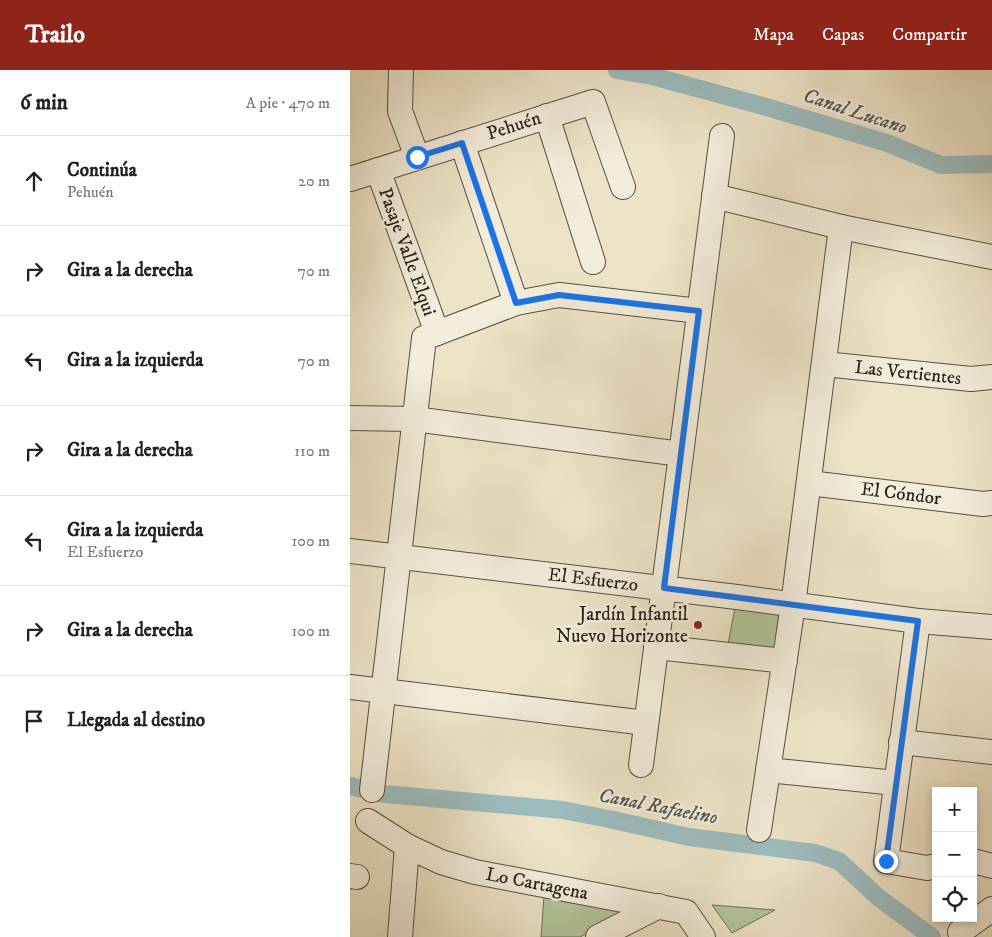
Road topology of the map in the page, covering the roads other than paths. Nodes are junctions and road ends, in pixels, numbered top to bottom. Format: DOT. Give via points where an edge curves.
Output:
graph roads {
  1 [pos="401,70"];
  2 [pos="547,116"];
  3 [pos="722,136"];
  4 [pos="462,143"];
  5 [pos="417,157"];
  6 [pos="378,170"];
  7 [pos="350,179"];
  8 [pos="623,188"];
  9 [pos="714,196"];
  10 [pos="841,227"];
  11 [pos="992,257"];
  12 [pos="593,262"];
  13 [pos="516,303"];
  14 [pos="699,311"];
  15 [pos="437,333"];
  16 [pos="824,364"];
  17 [pos="992,377"];
  18 [pos="350,418"];
  19 [pos="414,420"];
  20 [pos="681,454"];
  21 [pos="809,483"];
  22 [pos="992,503"];
  23 [pos="350,550"];
  24 [pos="398,556"];
  25 [pos="664,588"];
  26 [pos="793,605"];
  27 [pos="918,621"];
  28 [pos="989,627"];
  29 [pos="656,647"];
  30 [pos="785,661"];
  31 [pos="350,687"];
  32 [pos="383,690"];
  33 [pos="646,723"];
  34 [pos="901,742"];
  35 [pos="992,752"];
  36 [pos="641,764"];
  37 [pos="768,770"];
  38 [pos="896,783"];
  39 [pos="372,790"];
  40 [pos="368,821"];
  41 [pos="759,830"];
  42 [pos="407,846"];
  43 [pos="977,862"];
  44 [pos="992,866"];
  45 [pos="932,867"];
  46 [pos="659,906"];
  47 [pos="992,909"];
  48 [pos="960,932"];
  49 [pos="400,937"];
  50 [pos="598,937"];
  51 [pos="703,937"];
  1 -- 5 [label="street" via="400,111"];
  2 -- 4 [label="street, Pehuén"];
  2 -- 8 [label="street, Pehuén" via="593,102"];
  2 -- 12 [label="street"];
  3 -- 9 [label="street"];
  4 -- 5 [label="street, Pehuén"];
  4 -- 13 [label="street"];
  5 -- 6 [label="street, Pehuén"];
  6 -- 7 [label="street, Pehuén"];
  6 -- 15 [label="street, Pasaje Valle Elqui"];
  9 -- 10 [label="street"];
  9 -- 14 [label="street"];
  10 -- 11 [label="street"];
  10 -- 16 [label="street"];
  13 -- 14 [label="street" via="559,295"];
  13 -- 15 [label="street"];
  14 -- 20 [label="street"];
  15 -- 19 [label="street" via="424,338"];
  16 -- 17 [label="street, Las Vertientes" via="971,379"];
  16 -- 21 [label="street"];
  18 -- 19 [label="street"];
  19 -- 20 [label="street"];
  19 -- 24 [label="street"];
  20 -- 25 [label="street"];
  21 -- 22 [label="street, El Cóndor"];
  21 -- 26 [label="street"];
  23 -- 24 [label="street, El Esfuerzo"];
  24 -- 25 [label="street, El Esfuerzo"];
  24 -- 32 [label="street"];
  25 -- 26 [label="street, El Esfuerzo"];
  25 -- 29 [label="street"];
  26 -- 27 [label="street, El Esfuerzo"];
  26 -- 30 [label="street"];
  27 -- 28 [label="street, El Esfuerzo"];
  27 -- 34 [label="street"];
  29 -- 30 [label="street"];
  29 -- 33 [label="street"];
  30 -- 37 [label="street"];
  31 -- 32 [label="street"];
  32 -- 33 [label="street"];
  32 -- 39 [label="street"];
  33 -- 36 [label="street"];
  34 -- 35 [label="street"];
  34 -- 38 [label="street"];
  37 -- 38 [label="street"];
  37 -- 41 [label="street"];
  38 -- 45 [label="street" via="886,861"];
  40 -- 42 [label="street, Lo Cartagena"];
  42 -- 46 [label="street, Lo Cartagena" via="441,862 474,872"];
  42 -- 49 [label="street"];
  43 -- 44 [label="street"];
  46 -- 50 [label="street"];
  46 -- 51 [label="street, Lo Cartagena" via="686,912"];
  47 -- 48 [label="street"];
}
